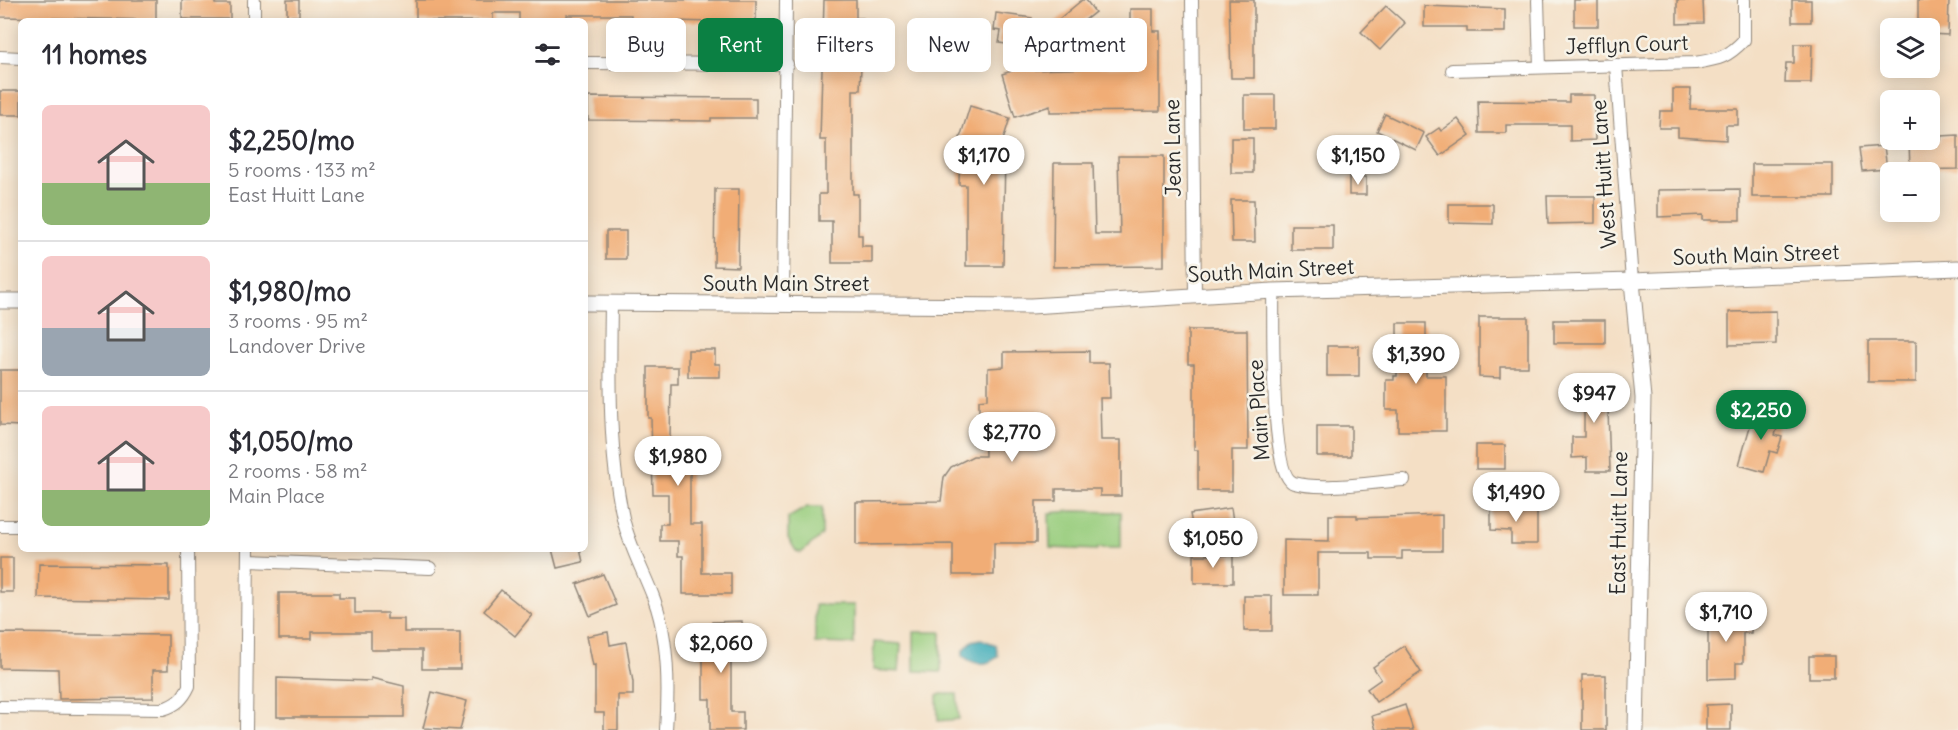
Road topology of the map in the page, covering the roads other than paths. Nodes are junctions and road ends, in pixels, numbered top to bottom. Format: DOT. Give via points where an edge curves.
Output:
graph roads {
  1 [pos="254,0"];
  2 [pos="786,0"];
  3 [pos="1192,0"];
  4 [pos="1538,0"];
  5 [pos="1744,0"];
  6 [pos="254,18"];
  7 [pos="0,57"];
  8 [pos="18,58"];
  9 [pos="588,63"];
  10 [pos="787,64"];
  11 [pos="1616,65"];
  12 [pos="1539,67"];
  13 [pos="1452,70"];
  14 [pos="1958,268"];
  15 [pos="1632,281"];
  16 [pos="1274,291"];
  17 [pos="1195,296"];
  18 [pos="0,301"];
  19 [pos="18,301"];
  20 [pos="588,303"];
  21 [pos="611,303"];
  22 [pos="783,305"];
  23 [pos="1404,480"];
  24 [pos="0,526"];
  25 [pos="18,526"];
  26 [pos="188,552"];
  27 [pos="248,555"];
  28 [pos="430,568"];
  29 [pos="0,707"];
  30 [pos="246,730"];
  31 [pos="666,730"];
  32 [pos="1636,730"];
  1 -- 6 [label="street"];
  2 -- 10 [label="street"];
  3 -- 17 [label="street, Jean Lane"];
  4 -- 12 [label="street, Jefflyn Court"];
  5 -- 11 [label="street, Jefflyn Court" via="1744,40 1730,55 1695,63"];
  7 -- 8 [label="street"];
  9 -- 10 [label="street"];
  10 -- 22 [label="street"];
  11 -- 12 [label="street, Jefflyn Court"];
  11 -- 15 [label="street, West Huitt Lane"];
  12 -- 13 [label="street, Jefflyn Court"];
  14 -- 15 [label="street, South Main Street"];
  15 -- 16 [label="street, South Main Street"];
  15 -- 32 [label="street, East Huitt Lane" via="1642,398"];
  16 -- 17 [label="street, South Main Street"];
  16 -- 23 [label="street, Main Place" via="1277,445 1287,477 1293,482 1324,485"];
  17 -- 22 [label="street, South Main Street" via="1031,306"];
  18 -- 19 [label="street"];
  20 -- 21 [label="street, South Main Street"];
  21 -- 22 [label="street, South Main Street"];
  21 -- 31 [label="street" via="611,419 622,515 655,601 665,644"];
  24 -- 25 [label="street"];
  26 -- 29 [label="street" via="189,686 174,706"];
  27 -- 28 [label="street"];
  27 -- 30 [label="street"];
}
